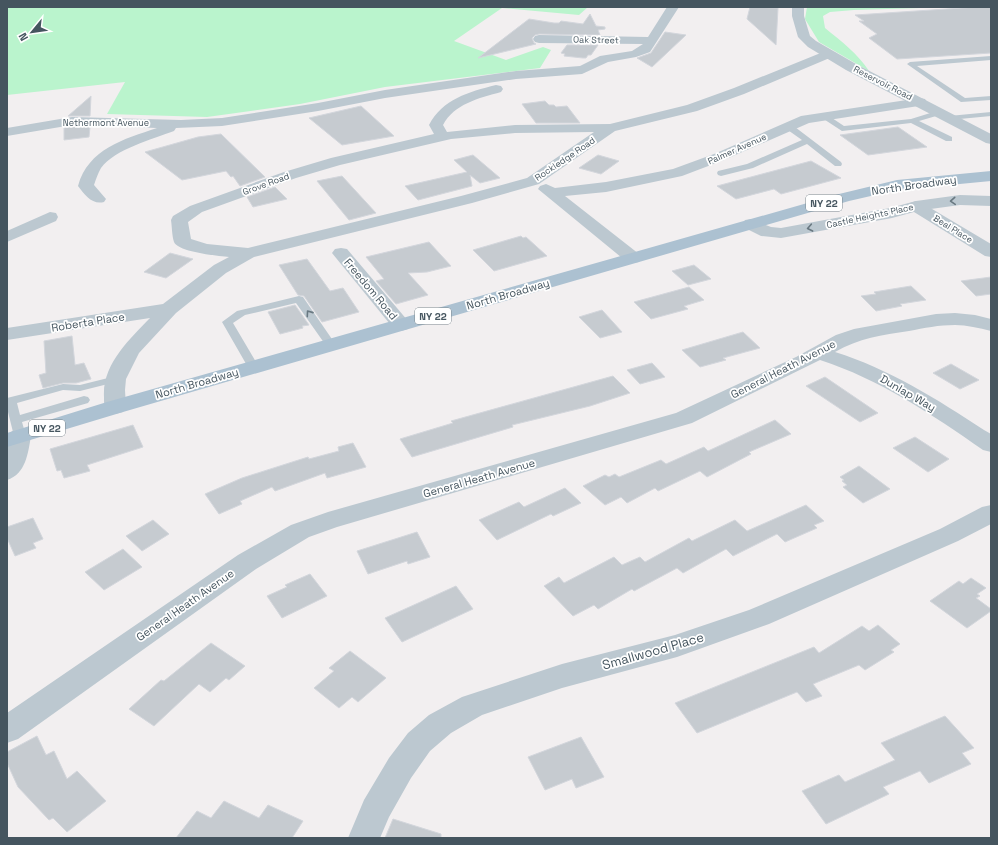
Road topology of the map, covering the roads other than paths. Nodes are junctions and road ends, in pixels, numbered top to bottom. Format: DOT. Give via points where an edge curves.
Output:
graph roads {
  1 [pos="673,7"];
  2 [pos="798,7"];
  3 [pos="539,39"];
  4 [pos="652,41"];
  5 [pos="828,54"];
  6 [pos="991,58"];
  7 [pos="516,75"];
  8 [pos="991,98"];
  9 [pos="920,102"];
  10 [pos="991,114"];
  11 [pos="944,115"];
  12 [pos="823,116"];
  13 [pos="912,120"];
  14 [pos="181,124"];
  15 [pos="788,126"];
  16 [pos="610,128"];
  17 [pos="7,132"];
  18 [pos="444,136"];
  19 [pos="949,139"];
  20 [pos="991,140"];
  21 [pos="807,141"];
  22 [pos="838,164"];
  23 [pos="721,173"];
  24 [pos="991,176"];
  25 [pos="542,186"];
  26 [pos="98,199"];
  27 [pos="991,201"];
  28 [pos="916,206"];
  29 [pos="50,217"];
  30 [pos="751,224"];
  31 [pos="7,238"];
  32 [pos="991,252"];
  33 [pos="248,253"];
  34 [pos="341,253"];
  35 [pos="633,258"];
  36 [pos="169,309"];
  37 [pos="400,325"];
  38 [pos="991,325"];
  39 [pos="7,334"];
  40 [pos="331,345"];
  41 [pos="819,353"];
  42 [pos="253,367"];
  43 [pos="116,379"];
  44 [pos="80,388"];
  45 [pos="115,407"];
  46 [pos="86,408"];
  47 [pos="14,432"];
  48 [pos="991,445"];
  49 [pos="7,472"];
  50 [pos="991,513"];
  51 [pos="7,730"];
  52 [pos="364,838"];
  1 -- 4 [label="street"];
  2 -- 5 [label="street, Reservoir Road" via="804,37"];
  3 -- 4 [label="street, Oak Street"];
  4 -- 7 [label="street" via="640,52 605,59 582,70"];
  5 -- 9 [label="street, Reservoir Road"];
  5 -- 16 [label="street, Rockledge Road" via="698,106"];
  6 -- 8 [label="lane" via="910,64 964,100"];
  7 -- 14 [label="street" via="385,94 265,116"];
  7 -- 18 [label="street" via="516,82 469,97 443,112 436,125"];
  9 -- 11 [label="street, Reservoir Road"];
  9 -- 12 [label="street, Palmer Avenue"];
  10 -- 11 [label="lane"];
  11 -- 13 [label="lane"];
  11 -- 20 [label="street, Reservoir Road"];
  12 -- 13 [label="lane" via="842,129"];
  12 -- 15 [label="street, Palmer Avenue"];
  13 -- 19 [label="lane"];
  14 -- 17 [label="street, Nethermont Avenue" via="72,121"];
  14 -- 26 [label="street" via="115,150 97,163 89,175 86,186"];
  15 -- 21 [label="lane"];
  15 -- 25 [label="street, Palmer Avenue" via="677,173 606,187"];
  16 -- 18 [label="street, Grove Road" via="516,129"];
  16 -- 25 [label="street, Rockledge Road"];
  18 -- 33 [label="street, Grove Road" via="336,161 290,175 196,209 179,220 183,242 210,250"];
  21 -- 22 [label="lane"];
  21 -- 23 [label="lane" via="750,166"];
  24 -- 30 [label="main road, North Broadway / NY 22" via="897,185"];
  25 -- 33 [label="street, Rockledge Road" via="466,200"];
  25 -- 35 [label="street"];
  27 -- 28 [label="street, Castle Heights Place, one-way" via="960,200"];
  28 -- 30 [label="street, Castle Heights Place, one-way" via="892,213 781,233 767,232"];
  28 -- 32 [label="street, Beal Place"];
  29 -- 31 [label="street"];
  30 -- 35 [label="main road, North Broadway / NY 22"];
  33 -- 36 [label="street" via="220,269"];
  34 -- 37 [label="street, Freedom Road"];
  35 -- 37 [label="main road, North Broadway / NY 22"];
  36 -- 39 [label="street, Roberta Place"];
  36 -- 43 [label="street" via="131,350"];
  37 -- 40 [label="main road, North Broadway / NY 22"];
  38 -- 41 [label="street, General Heath Avenue" via="955,319 910,323 842,338"];
  40 -- 42 [label="main road, North Broadway / NY 22"];
  40 -- 42 [label="lane, one-way" via="299,299 242,313 227,322"];
  41 -- 48 [label="street, Dunlap Way" via="866,370 893,384"];
  41 -- 51 [label="street, General Heath Avenue" via="684,418 300,531 246,562"];
  42 -- 45 [label="main road, North Broadway / NY 22"];
  43 -- 44 [label="lane"];
  43 -- 45 [label="street"];
  44 -- 46 [label="lane"];
  44 -- 47 [label="lane" via="63,388 11,401"];
  45 -- 46 [label="main road, North Broadway / NY 22"];
  46 -- 47 [label="main road, North Broadway / NY 22"];
  47 -- 49 [label="street" via="14,463"];
  50 -- 52 [label="street, Smallwood Place" via="949,535 759,617 677,646 562,676 472,706 440,724 420,742 389,786 375,810"];
}
